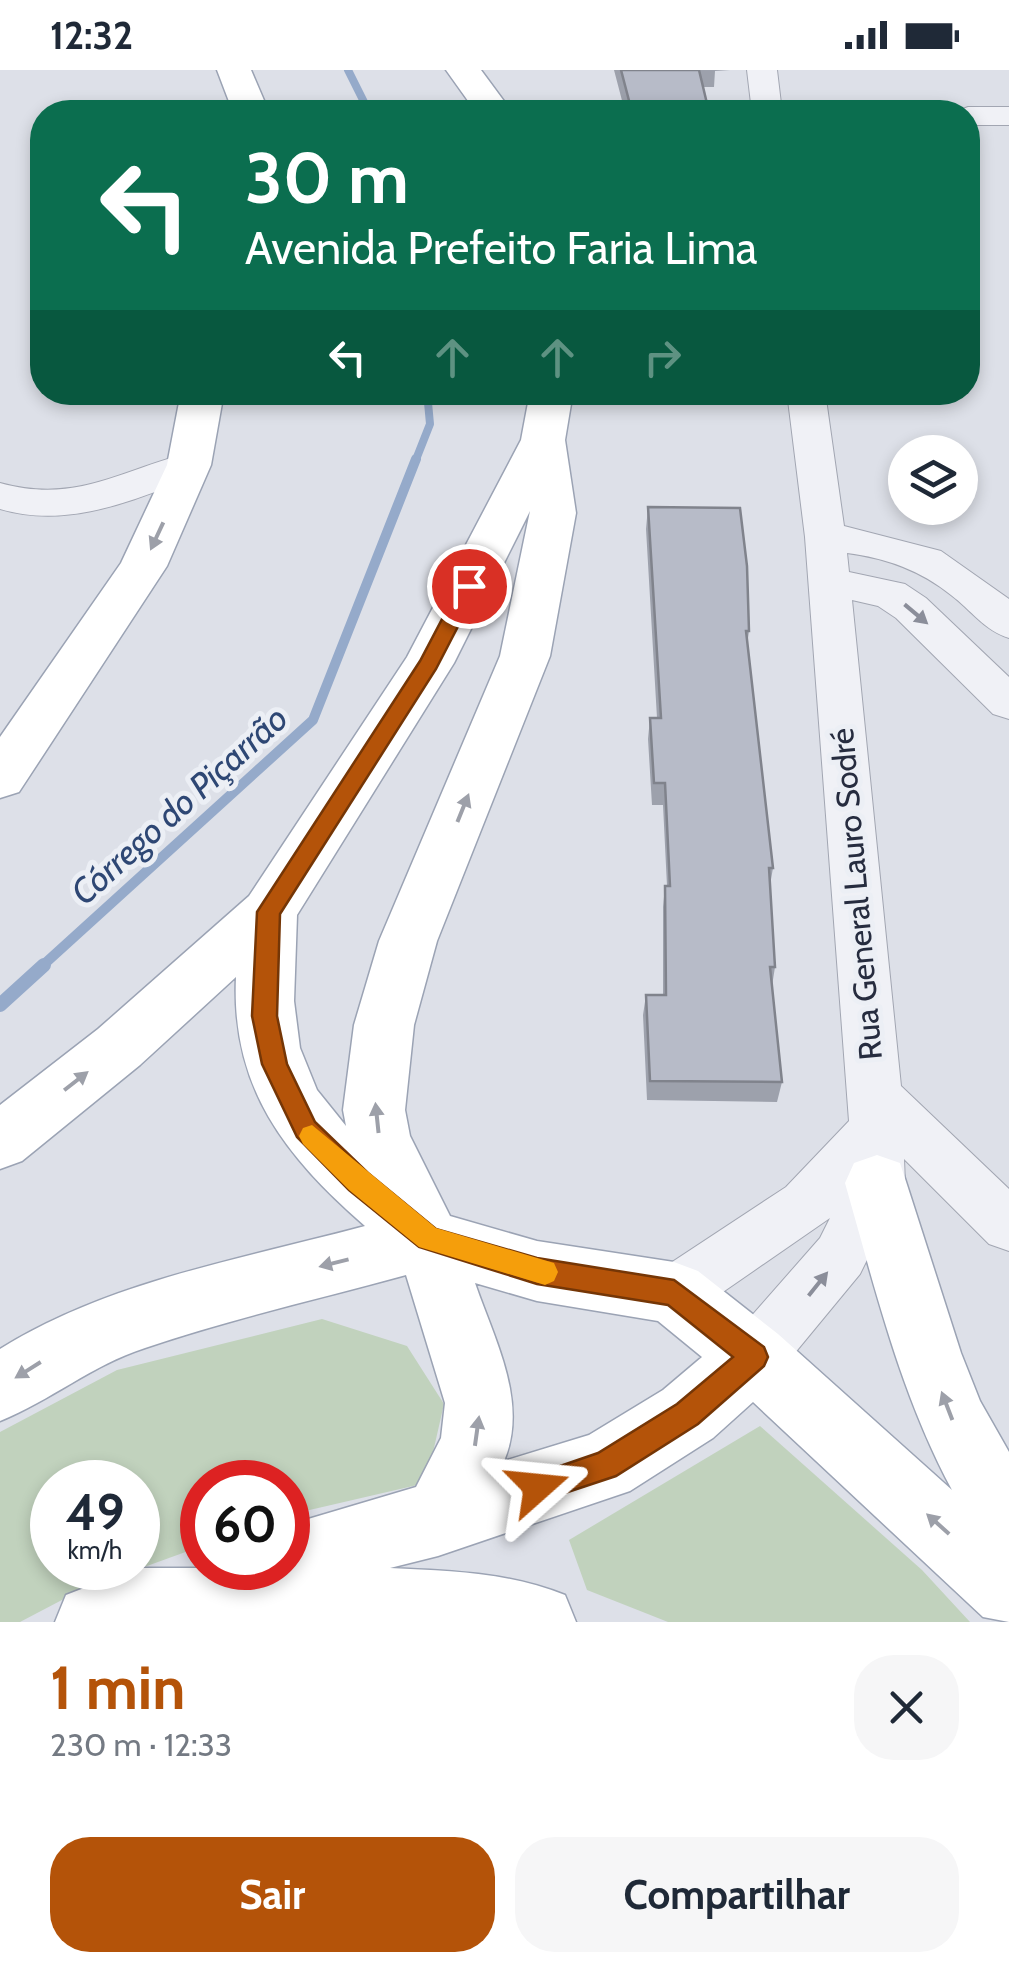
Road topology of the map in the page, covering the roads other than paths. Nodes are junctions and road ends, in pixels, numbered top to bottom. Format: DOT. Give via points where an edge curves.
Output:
graph roads {
  1 [pos="209,70"];
  2 [pos="234,70"];
  3 [pos="449,70"];
  4 [pos="463,70"];
  5 [pos="762,70"];
  6 [pos="215,100"];
  7 [pos="246,100"];
  8 [pos="458,100"];
  9 [pos="485,100"];
  10 [pos="766,100"];
  11 [pos="980,116"];
  12 [pos="1009,116"];
  13 [pos="201,405"];
  14 [pos="210,405"];
  15 [pos="808,405"];
  16 [pos="539,408"];
  17 [pos="192,456"];
  18 [pos="0,496"];
  19 [pos="826,559"];
  20 [pos="1009,623"];
  21 [pos="1009,703"];
  22 [pos="0,778"];
  23 [pos="269,912"];
  24 [pos="876,1136"];
  25 [pos="0,1142"];
  26 [pos="1009,1226"];
  27 [pos="428,1238"];
  28 [pos="674,1293"];
  29 [pos="754,1357"];
  30 [pos="0,1388"];
  31 [pos="438,1520"];
  32 [pos="1009,1523"];
  33 [pos="310,1556"];
  34 [pos="193,1590"];
  35 [pos="1009,1591"];
  36 [pos="114,1613"];
  37 [pos="538,1622"];
  1 -- 6 [label="main road"];
  2 -- 7 [label="main road"];
  3 -- 8 [label="main road"];
  4 -- 9 [label="main road"];
  5 -- 10 [label="street"];
  11 -- 12 [label="street"];
  13 -- 17 [label="main road"];
  14 -- 17 [label="main road"];
  15 -- 19 [label="street, Rua General Lauro Sodré"];
  16 -- 23 [label="main road" via="509,507 429,664"];
  27 -- 16 [label="main road, one-way" via="379,1137 374,1110 384,1024 408,941 525,656 554,513"];
  17 -- 18 [label="street" via="82,502 26,506"];
  17 -- 22 [label="main road, one-way" via="143,566"];
  19 -- 20 [label="street" via="917,553 948,569"];
  19 -- 21 [label="street, one-way" via="912,608"];
  19 -- 24 [label="street, Rua General Lauro Sodré"];
  25 -- 23 [label="main road, one-way" via="119,1047"];
  23 -- 27 [label="main road" via="264,1016 282,1084 306,1130 338,1164"];
  24 -- 26 [label="street"];
  24 -- 28 [label="street" via="818,1198"];
  29 -- 24 [label="street, one-way" via="840,1256"];
  32 -- 24 [label="main road, one-way" via="953,1421 927,1353"];
  27 -- 28 [label="main road" via="537,1271"];
  27 -- 30 [label="main road, one-way" via="134,1320 50,1356"];
  31 -- 27 [label="main road, one-way" via="476,1444 480,1404"];
  28 -- 29 [label="main road"];
  29 -- 31 [label="main road" via="688,1414 605,1466"];
  35 -- 29 [label="main road, one-way"];
  31 -- 33 [label="main road"];
  34 -- 36 [label="main road"];
  36 -- 37 [label="main road" via="388,1605 492,1611"];
}
